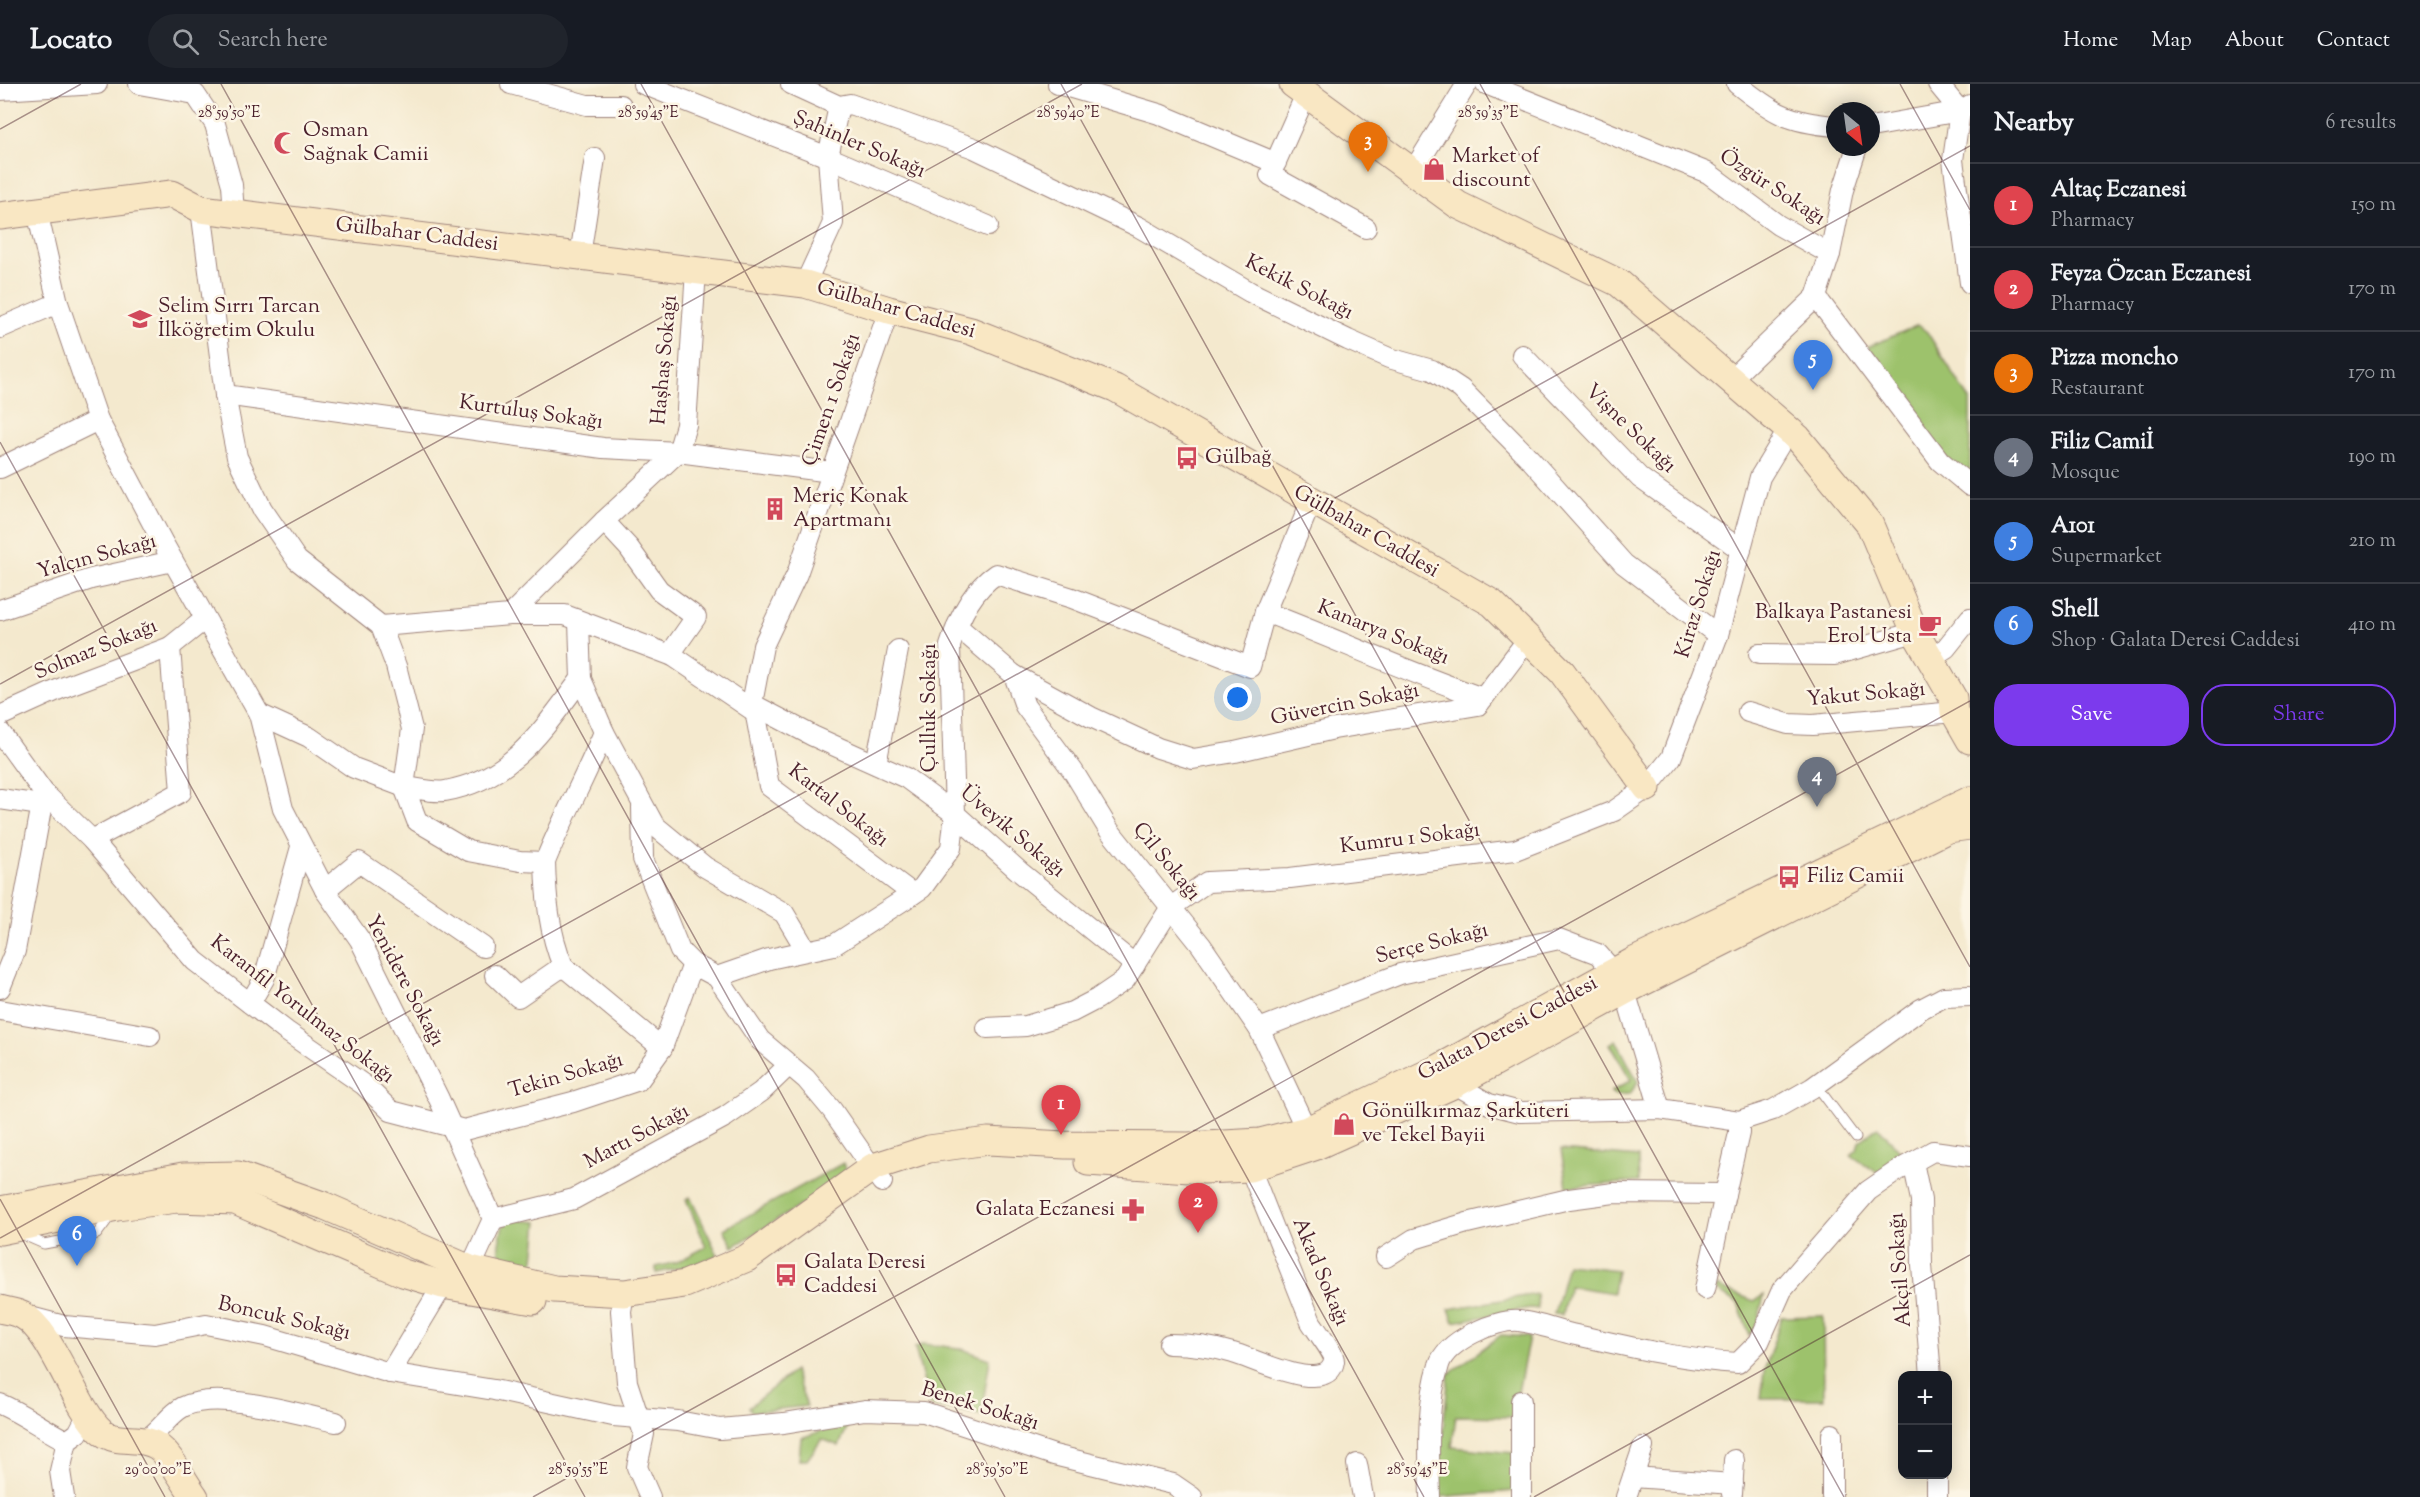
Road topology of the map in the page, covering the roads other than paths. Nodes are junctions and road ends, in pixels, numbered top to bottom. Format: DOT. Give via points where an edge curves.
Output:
graph roads {
  1 [pos="97,84"];
  2 [pos="139,84"];
  3 [pos="511,84"];
  4 [pos="643,84"];
  5 [pos="791,84"];
  6 [pos="1058,84"];
  7 [pos="1279,84"];
  8 [pos="1467,84"];
  9 [pos="1486,84"];
  10 [pos="1737,84"];
  11 [pos="1938,84"];
  12 [pos="0,90"];
  13 [pos="1301,93"];
  14 [pos="621,105"];
  15 [pos="839,106"];
  16 [pos="1965,108"];
  17 [pos="1826,125"];
  18 [pos="1880,125"];
  19 [pos="1854,156"];
  20 [pos="828,157"];
  21 [pos="595,158"];
  22 [pos="1273,169"];
  23 [pos="1412,173"];
  24 [pos="201,208"];
  25 [pos="37,211"];
  26 [pos="234,213"];
  27 [pos="0,216"];
  28 [pos="988,226"];
  29 [pos="1366,228"];
  30 [pos="1830,254"];
  31 [pos="580,256"];
  32 [pos="696,270"];
  33 [pos="1970,283"];
  34 [pos="805,284"];
  35 [pos="1816,297"];
  36 [pos="58,303"];
  37 [pos="889,310"];
  38 [pos="0,328"];
  39 [pos="1522,355"];
  40 [pos="1732,378"];
  41 [pos="225,395"];
  42 [pos="99,420"];
  43 [pos="1786,434"];
  44 [pos="678,452"];
  45 [pos="0,468"];
  46 [pos="831,472"];
  47 [pos="1970,486"];
  48 [pos="1311,502"];
  49 [pos="604,521"];
  50 [pos="1741,550"];
  51 [pos="173,561"];
  52 [pos="0,610"];
  53 [pos="1265,612"];
  54 [pos="510,615"];
  55 [pos="1970,618"];
  56 [pos="205,619"];
  57 [pos="579,622"];
  58 [pos="381,626"];
  59 [pos="957,626"];
  60 [pos="1909,634"];
  61 [pos="1718,635"];
  62 [pos="1528,639"];
  63 [pos="170,647"];
  64 [pos="898,650"];
  65 [pos="1759,654"];
  66 [pos="673,656"];
  67 [pos="1930,658"];
  68 [pos="1014,675"];
  69 [pos="581,679"];
  70 [pos="1483,698"];
  71 [pos="752,707"];
  72 [pos="1748,712"];
  73 [pos="1954,712"];
  74 [pos="259,714"];
  75 [pos="0,716"];
  76 [pos="0,732"];
  77 [pos="604,732"];
  78 [pos="1970,740"];
  79 [pos="876,765"];
  80 [pos="404,787"];
  81 [pos="1647,788"];
  82 [pos="0,799"];
  83 [pos="43,799"];
  84 [pos="1970,800"];
  85 [pos="641,801"];
  86 [pos="955,814"];
  87 [pos="1970,826"];
  88 [pos="92,840"];
  89 [pos="301,847"];
  90 [pos="545,862"];
  91 [pos="325,890"];
  92 [pos="913,894"];
  93 [pos="1172,907"];
  94 [pos="483,947"];
  95 [pos="8,949"];
  96 [pos="806,950"];
  97 [pos="693,964"];
  98 [pos="1135,965"];
  99 [pos="563,966"];
  100 [pos="495,975"];
  101 [pos="717,977"];
  102 [pos="1619,981"];
  103 [pos="0,988"];
  104 [pos="1970,996"];
  105 [pos="250,1003"];
  106 [pos="0,1010"];
  107 [pos="987,1028"];
  108 [pos="1259,1029"];
  109 [pos="150,1036"];
  110 [pos="662,1048"];
  111 [pos="788,1066"];
  112 [pos="1447,1076"];
  113 [pos="1816,1085"];
  114 [pos="1660,1109"];
  115 [pos="1739,1121"];
  116 [pos="452,1128"];
  117 [pos="1310,1138"];
  118 [pos="1856,1138"];
  119 [pos="1970,1156"];
  120 [pos="1913,1162"];
  121 [pos="1250,1168"];
  122 [pos="878,1175"];
  123 [pos="1725,1194"];
  124 [pos="4,1220"];
  125 [pos="493,1220"];
  126 [pos="1386,1257"];
  127 [pos="470,1269"];
  128 [pos="442,1285"];
  129 [pos="1705,1289"];
  130 [pos="622,1302"];
  131 [pos="12,1312"];
  132 [pos="1169,1344"];
  133 [pos="1931,1371"];
  134 [pos="390,1373"];
  135 [pos="1521,1401"];
  136 [pos="0,1404"];
  137 [pos="88,1414"];
  138 [pos="641,1419"];
  139 [pos="336,1422"];
  140 [pos="1832,1434"];
  141 [pos="145,1440"];
  142 [pos="67,1441"];
  143 [pos="1643,1447"];
  144 [pos="1734,1460"];
  145 [pos="1357,1464"];
  146 [pos="1633,1477"];
  147 [pos="1937,1479"];
  148 [pos="1732,1490"];
  149 [pos="64,1497"];
  150 [pos="195,1497"];
  151 [pos="650,1497"];
  152 [pos="1192,1497"];
  153 [pos="1363,1497"];
  154 [pos="1430,1497"];
  155 [pos="1521,1497"];
  156 [pos="1626,1497"];
  157 [pos="1832,1497"];
  158 [pos="1937,1497"];
  1 -- 12 [label="street"];
  2 -- 26 [label="street" via="195,94 215,124"];
  3 -- 14 [label="street" via="587,105"];
  4 -- 20 [label="street, Şahinler Sokağı"];
  5 -- 15 [label="street, Kekik Sokağı"];
  6 -- 22 [label="street" via="1159,114"];
  7 -- 13 [label="street"];
  8 -- 23 [label="street"];
  9 -- 30 [label="street, Özgür Sokağı" via="1708,173 1778,225"];
  10 -- 17 [label="street" via="1773,113 1806,124"];
  11 -- 16 [label="street"];
  13 -- 22 [label="street"];
  13 -- 23 [label="street"];
  13 -- 43 [label="street" via="1398,174 1453,212 1610,294"];
  15 -- 20 [label="street"];
  15 -- 61 [label="street, Kekik Sokağı" via="850,105 974,148 1138,227 1280,306 1389,358 1432,370 1461,389 1624,564"];
  16 -- 18 [label="street"];
  16 -- 33 [label="street" via="1953,160"];
  19 -- 30 [label="street"];
  20 -- 28 [label="street, Şahinler Sokağı"];
  20 -- 34 [label="street" via="833,223"];
  21 -- 31 [label="street"];
  22 -- 29 [label="street"];
  23 -- 40 [label="street" via="1458,205 1619,283"];
  24 -- 25 [label="street, Gülbahar Caddesi" via="171,194"];
  24 -- 26 [label="street, Gülbahar Caddesi"];
  24 -- 41 [label="street"];
  25 -- 27 [label="street, Gülbahar Caddesi"];
  25 -- 36 [label="street, Yenidere Sokağı"];
  26 -- 31 [label="street, Gülbahar Caddesi"];
  30 -- 35 [label="street"];
  31 -- 32 [label="street, Gülbahar Caddesi"];
  32 -- 34 [label="street, Gülbahar Caddesi"];
  32 -- 44 [label="street, Haşhaş Sokağı" via="686,425"];
  34 -- 37 [label="street, Gülbahar Caddesi"];
  35 -- 40 [label="street"];
  35 -- 47 [label="street" via="1940,461"];
  36 -- 38 [label="street"];
  36 -- 42 [label="street, Yenidere Sokağı"];
  37 -- 46 [label="street, Çimen 1 Sokağı"];
  37 -- 48 [label="street, Gülbahar Caddesi" via="971,331 1115,388"];
  39 -- 50 [label="street, Vişne Sokağı" via="1641,478"];
  40 -- 43 [label="street"];
  41 -- 44 [label="street, Kurtuluş Sokağı" via="603,448"];
  41 -- 58 [label="street" via="237,457 262,509 297,560"];
  42 -- 45 [label="street"];
  42 -- 51 [label="street, Yenidere Sokağı"];
  43 -- 50 [label="street, Kiraz Sokağı" via="1760,477"];
  43 -- 60 [label="street" via="1870,525"];
  44 -- 46 [label="street, Kurtuluş Sokağı"];
  44 -- 49 [label="street"];
  46 -- 71 [label="street, Çimen 1 Sokağı" via="797,574 763,645"];
  48 -- 53 [label="street, Çulluk Sokağı"];
  48 -- 62 [label="street, Gülbahar Caddesi" via="1492,603"];
  49 -- 54 [label="street"];
  49 -- 66 [label="street" via="659,590 696,617"];
  50 -- 61 [label="street, Kiraz Sokağı"];
  51 -- 52 [label="street, Yalçın Sokağı" via="91,579"];
  51 -- 56 [label="street, Yenidere Sokağı"];
  53 -- 59 [label="street, Çulluk Sokağı" via="1250,667 1072,598 996,574 983,583"];
  53 -- 70 [label="street, Kanarya Sokağı" via="1355,646 1423,678"];
  54 -- 57 [label="street, Üveyik Sokağı" via="565,615"];
  54 -- 58 [label="street, Üveyik Sokağı"];
  55 -- 67 [label="street" via="1946,648"];
  56 -- 63 [label="street, Solmaz Sokağı"];
  56 -- 74 [label="street, Yenidere Sokağı"];
  57 -- 66 [label="street, Üveyik Sokağı"];
  57 -- 69 [label="street"];
  58 -- 80 [label="street" via="412,729"];
  59 -- 68 [label="street, Çil Sokağı"];
  59 -- 86 [label="street, Çulluk Sokağı" via="950,646"];
  60 -- 65 [label="street" via="1835,655"];
  60 -- 67 [label="street"];
  60 -- 73 [label="street" via="1941,705"];
  61 -- 81 [label="street, Kiraz Sokağı" via="1671,758"];
  62 -- 70 [label="street"];
  62 -- 81 [label="street, Gülbahar Caddesi" via="1562,672"];
  63 -- 75 [label="street, Solmaz Sokağı"];
  63 -- 88 [label="street" via="181,792"];
  64 -- 79 [label="street"];
  66 -- 71 [label="street, Üveyik Sokağı"];
  67 -- 73 [label="street" via="1953,698"];
  68 -- 70 [label="street, Güvercin Sokağı" via="1091,717 1158,748 1193,759 1334,729 1478,705"];
  68 -- 93 [label="street, Çil Sokağı" via="1025,706 1073,771 1109,830"];
  69 -- 77 [label="street"];
  69 -- 80 [label="street" via="526,750 495,774 444,791"];
  71 -- 79 [label="street, Üveyik Sokağı"];
  71 -- 92 [label="street, Kartal Sokağı" via="769,786"];
  72 -- 73 [label="street, Yakut Sokağı" via="1788,724 1813,725"];
  73 -- 78 [label="street"];
  74 -- 80 [label="street" via="309,737 354,768"];
  74 -- 89 [label="street, Yenidere Sokağı" via="283,809"];
  76 -- 83 [label="street, Karanfil Yorulmaz Sokağı"];
  77 -- 85 [label="street"];
  77 -- 90 [label="street"];
  79 -- 86 [label="street, Üveyik Sokağı" via="906,778"];
  80 -- 90 [label="street" via="417,821 468,851"];
  81 -- 93 [label="street, Kumru 1 Sokağı" via="1614,811 1515,850 1290,878 1207,882"];
  82 -- 83 [label="street"];
  83 -- 88 [label="street, Karanfil Yorulmaz Sokağı"];
  83 -- 95 [label="street"];
  84 -- 102 [label="street, Galata Deresi Caddesi"];
  85 -- 96 [label="street" via="654,825 705,867 784,913"];
  85 -- 97 [label="street" via="643,860 680,951"];
  86 -- 92 [label="street, Çulluk Sokağı" via="951,849 922,888"];
  86 -- 98 [label="street, Üveyik Sokağı"];
  87 -- 102 [label="street, Galata Deresi Caddesi" via="1948,829"];
  88 -- 105 [label="street, Karanfil Yorulmaz Sokağı" via="195,961"];
  89 -- 91 [label="street, Yenidere Sokağı"];
  89 -- 105 [label="street" via="264,979"];
  90 -- 99 [label="street" via="547,906"];
  91 -- 94 [label="street" via="359,862"];
  91 -- 116 [label="street, Yenidere Sokağı" via="360,940"];
  92 -- 96 [label="street, Çulluk Sokağı" via="834,945"];
  93 -- 98 [label="street"];
  93 -- 108 [label="street, Çil Sokağı"];
  95 -- 103 [label="street"];
  96 -- 101 [label="street, Çulluk Sokağı"];
  97 -- 101 [label="street"];
  97 -- 110 [label="street, Tekin Sokağı"];
  98 -- 107 [label="street" via="1125,980 1072,1012 1026,1026"];
  99 -- 100 [label="street" via="518,997"];
  99 -- 110 [label="street"];
  101 -- 111 [label="street" via="760,1040"];
  102 -- 108 [label="street, Serçe Sokağı" via="1598,954 1559,939 1400,974"];
  102 -- 112 [label="street, Galata Deresi Caddesi"];
  102 -- 114 [label="street"];
  104 -- 113 [label="street" via="1944,997 1921,1009"];
  105 -- 116 [label="street, Karanfil Yorulmaz Sokağı" via="364,1084 391,1111"];
  106 -- 109 [label="street"];
  108 -- 117 [label="street, Çil Sokağı"];
  110 -- 116 [label="street, Tekin Sokağı" via="639,1080 573,1102 464,1130"];
  111 -- 122 [label="street" via="806,1079"];
  111 -- 125 [label="street, Martı Sokağı" via="725,1118 574,1199"];
  112 -- 114 [label="street" via="1489,1104 1520,1112"];
  112 -- 117 [label="street, Galata Deresi Caddesi"];
  113 -- 115 [label="street" via="1773,1110"];
  113 -- 118 [label="lane"];
  114 -- 115 [label="street"];
  115 -- 123 [label="street"];
  116 -- 125 [label="street, Yenidere Sokağı"];
  117 -- 121 [label="street, Galata Deresi Caddesi"];
  117 -- 122 [label="street, Galata Deresi Caddesi" via="1188,1146 988,1141 929,1149"];
  119 -- 120 [label="street" via="1933,1151"];
  120 -- 133 [label="street, Akçil Sokağı" via="1921,1200"];
  120 -- 154 [label="street" via="1868,1191 1811,1255 1782,1290 1759,1342 1738,1363 1662,1353 1519,1321 1494,1325 1462,1339 1439,1364 1432,1404"];
  121 -- 122 [label="street, Galata Deresi Caddesi" via="1204,1170 992,1155"];
  121 -- 132 [label="street, Akad Sokağı" via="1311,1322 1332,1352 1334,1360 1329,1371 1323,1376 1309,1377 1232,1352"];
  122 -- 130 [label="street, Galata Deresi Caddesi" via="751,1272 692,1298"];
  123 -- 126 [label="street" via="1614,1193 1569,1199 1414,1239"];
  123 -- 129 [label="street"];
  124 -- 127 [label="street, Galata Deresi Caddesi" via="183,1176 238,1175 325,1206"];
  124 -- 128 [label="street, Galata Deresi Caddesi" via="177,1199 236,1201 403,1273"];
  125 -- 127 [label="street"];
  127 -- 128 [label="street"];
  127 -- 130 [label="street, Galata Deresi Caddesi"];
  128 -- 130 [label="street, Galata Deresi Caddesi" via="549,1303"];
  128 -- 134 [label="street"];
  130 -- 138 [label="street" via="627,1382"];
  131 -- 134 [label="street, Boncuk Sokağı" via="64,1326 155,1334 206,1324 265,1336"];
  131 -- 137 [label="street" via="44,1338"];
  134 -- 138 [label="street, Boncuk Sokağı"];
  135 -- 155 [label="street"];
  136 -- 142 [label="street"];
  137 -- 141 [label="street" via="114,1440"];
  137 -- 142 [label="street" via="78,1433"];
  138 -- 151 [label="street" via="644,1434 638,1467"];
  138 -- 152 [label="street, Benek Sokağı" via="678,1421 720,1430 865,1410 924,1412 1054,1455 1173,1484"];
  139 -- 141 [label="street" via="221,1398 182,1407 157,1434"];
  140 -- 157 [label="street"];
  141 -- 150 [label="street" via="159,1446"];
  142 -- 149 [label="street" via="60,1471"];
  143 -- 146 [label="street"];
  144 -- 148 [label="street"];
  145 -- 153 [label="street"];
  146 -- 148 [label="street"];
  146 -- 156 [label="street"];
  147 -- 158 [label="street"];
}
